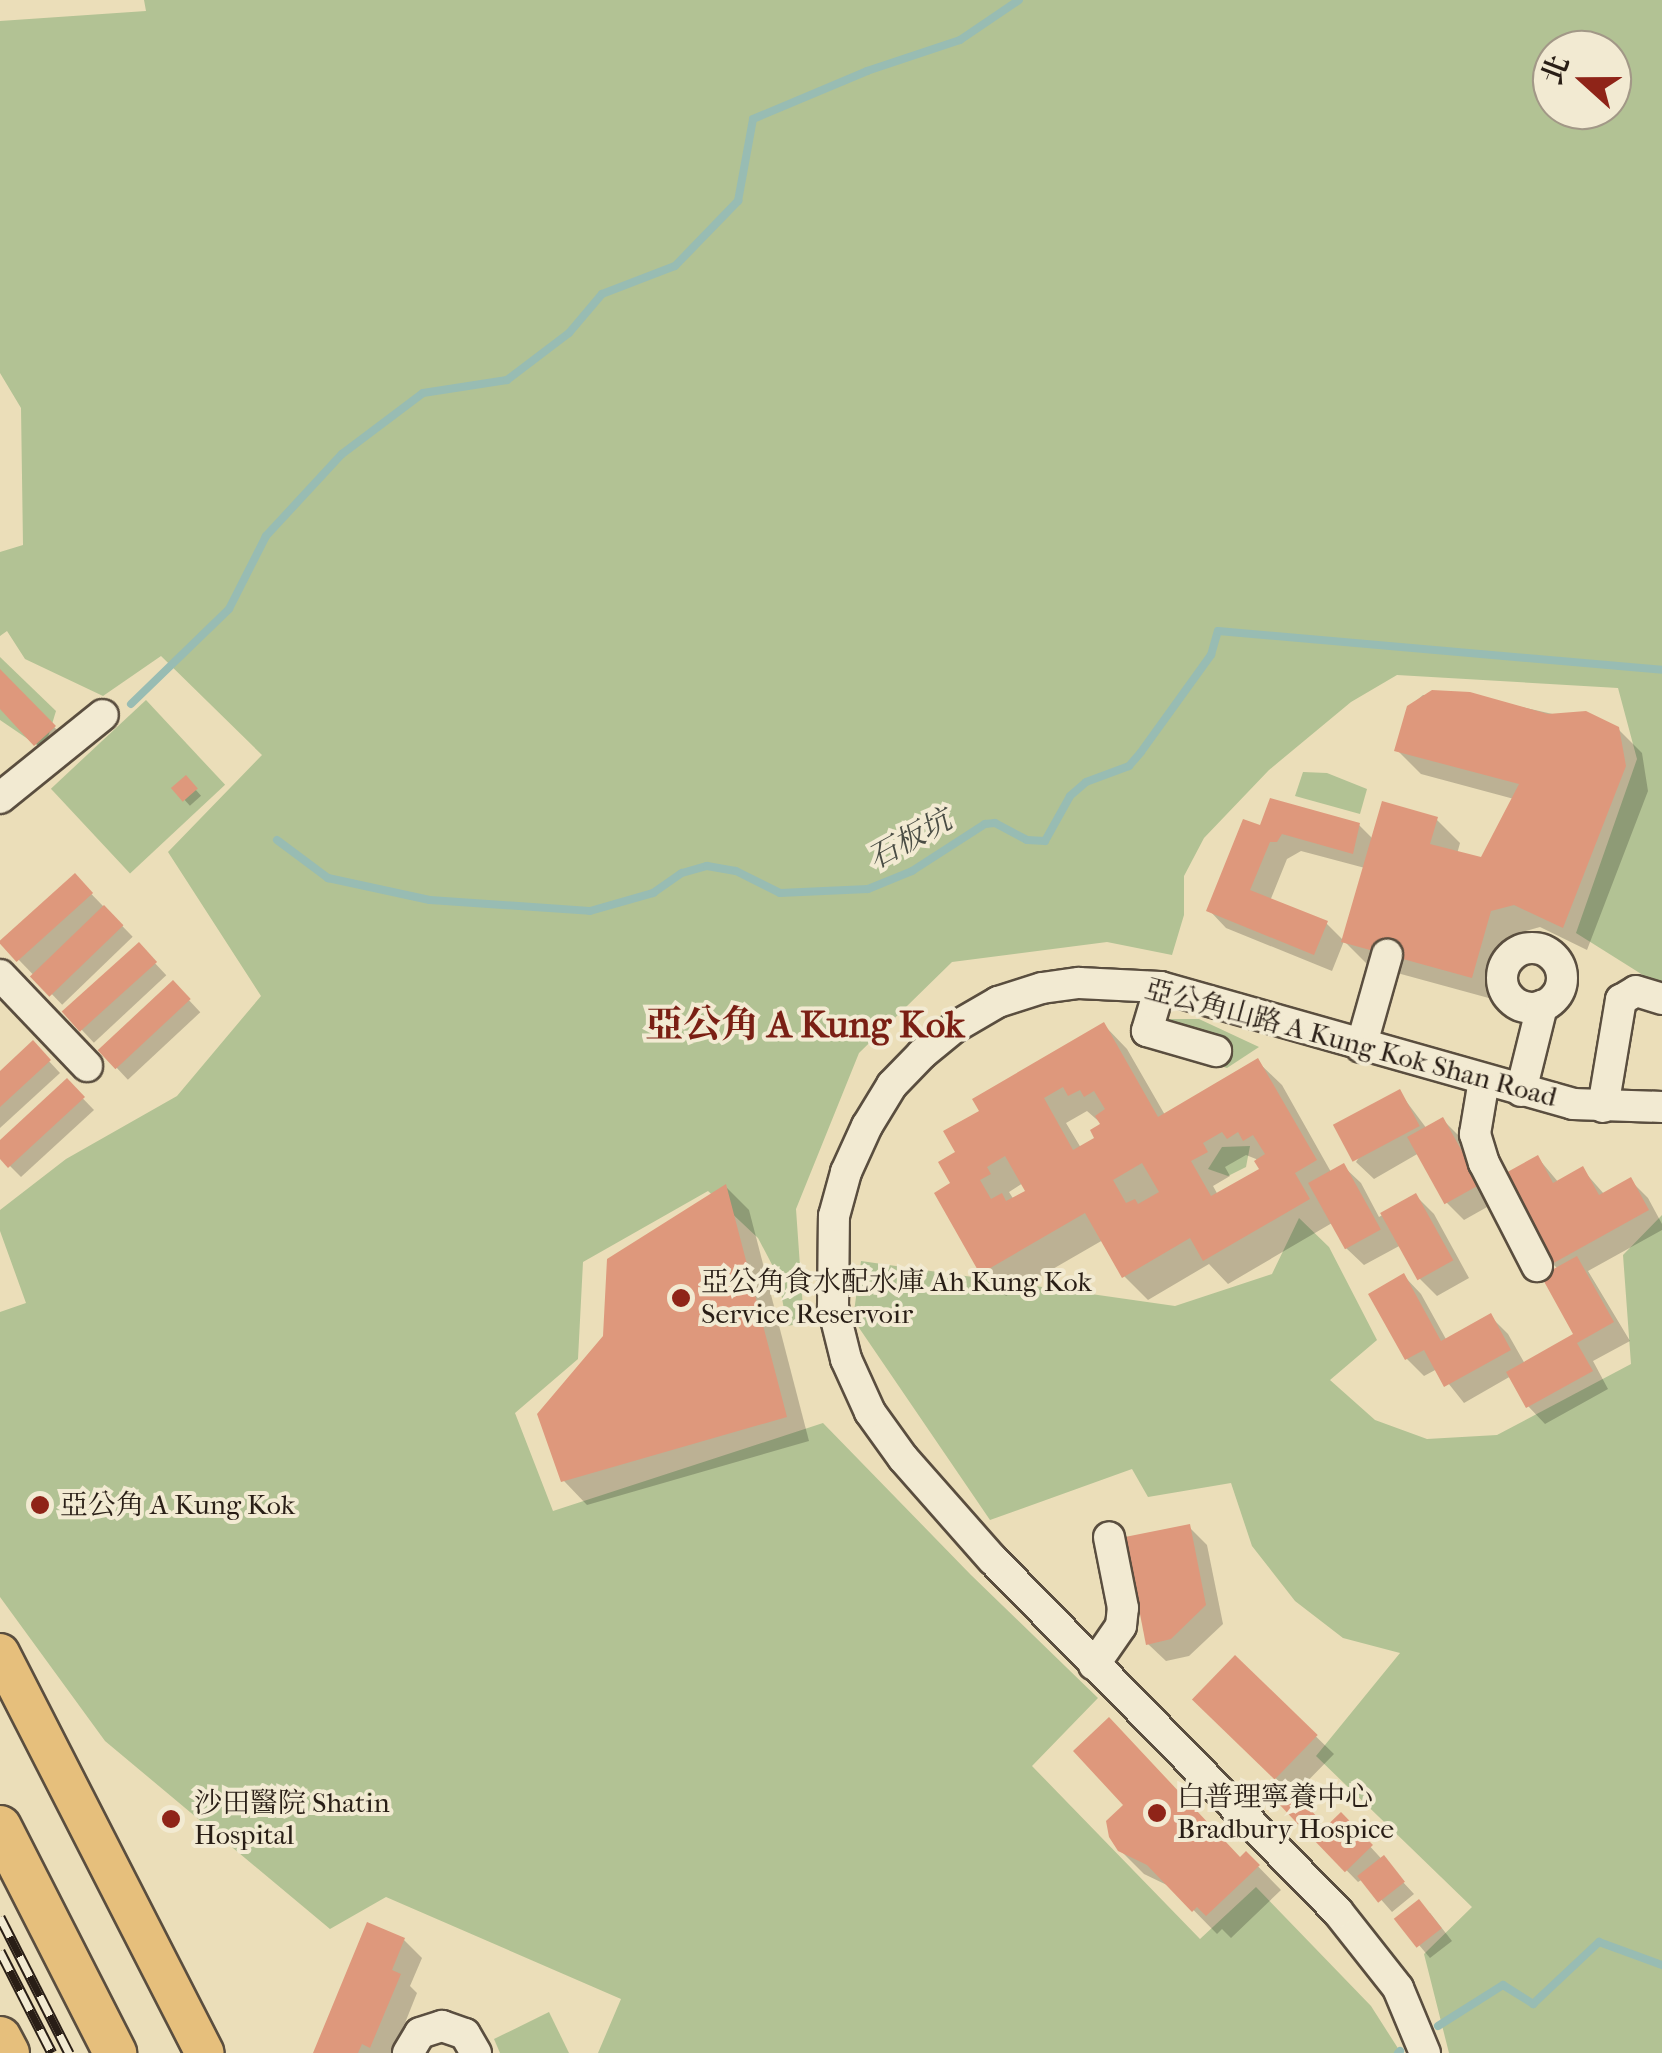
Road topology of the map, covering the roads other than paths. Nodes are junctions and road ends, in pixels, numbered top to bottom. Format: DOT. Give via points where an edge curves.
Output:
graph roads {
  1 [pos="103,715"];
  2 [pos="0,798"];
  3 [pos="1387,955"];
  4 [pos="4,985"];
  5 [pos="1160,987"];
  6 [pos="1662,999"];
  7 [pos="1542,1006"];
  8 [pos="1361,1047"];
  9 [pos="1216,1051"];
  10 [pos="87,1066"];
  11 [pos="1484,1080"];
  12 [pos="1521,1091"];
  13 [pos="1602,1107"];
  14 [pos="1662,1107"];
  15 [pos="1537,1266"];
  16 [pos="1109,1537"];
  17 [pos="0,1653"];
  18 [pos="1094,1665"];
  19 [pos="0,1827"];
  20 [pos="0,2038"];
  21 [pos="8,2053"];
  22 [pos="115,2053"];
  23 [pos="206,2053"];
  24 [pos="408,2053"];
  25 [pos="476,2053"];
  26 [pos="1425,2053"];
  1 -- 2 [label="street"];
  3 -- 8 [label="street"];
  4 -- 10 [label="street"];
  5 -- 8 [label="street, 亞公角山路 A Kung Kok Shan Road"];
  5 -- 9 [label="street" via="1147,1031"];
  5 -- 18 [label="street, 亞公角山路 A Kung Kok Shan Road" via="1118,982 1042,988 998,1002 955,1028 892,1086 853,1156 834,1216 833,1307 846,1359 870,1412 992,1560"];
  6 -- 13 [label="street" via="1636,991 1621,1000"];
  7 -- 12 [label="street"];
  8 -- 11 [label="street, 亞公角山路 A Kung Kok Shan Road"];
  11 -- 12 [label="street, 亞公角山路 A Kung Kok Shan Road"];
  11 -- 15 [label="street" via="1474,1134"];
  12 -- 13 [label="street, 亞公角山路 A Kung Kok Shan Road"];
  13 -- 14 [label="street, 亞公角山路 A Kung Kok Shan Road"];
  16 -- 18 [label="street" via="1122,1626"];
  17 -- 23 [label="main road"];
  18 -- 26 [label="street, 亞公角山路 A Kung Kok Shan Road" via="1338,1912 1398,1988"];
  19 -- 22 [label="highway"];
  20 -- 21 [label="highway"];
  24 -- 25 [label="street" via="420,2033 442,2026 465,2034"];
}
